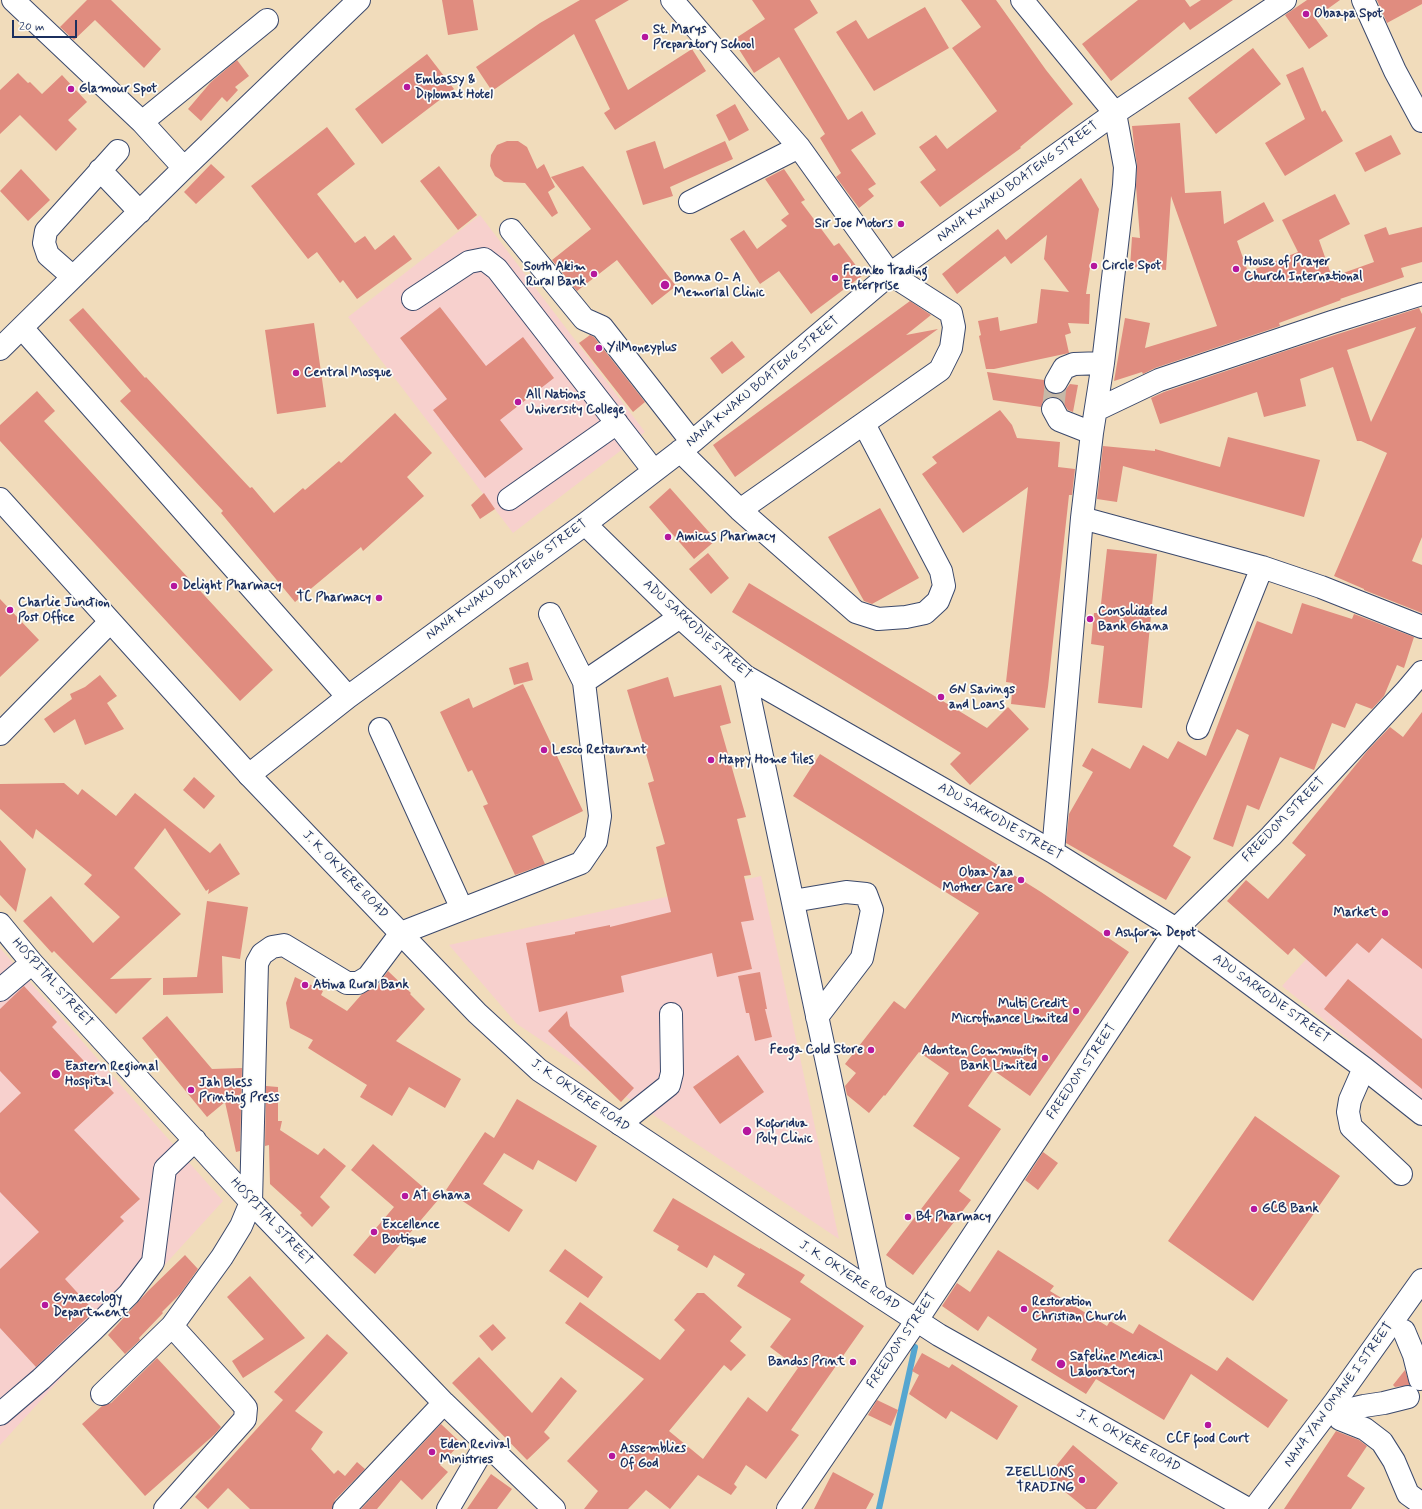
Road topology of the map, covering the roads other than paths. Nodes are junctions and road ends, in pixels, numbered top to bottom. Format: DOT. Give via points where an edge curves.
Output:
graph roads {
  1 [pos="14,0"];
  2 [pos="359,0"];
  3 [pos="672,0"];
  4 [pos="1022,0"];
  5 [pos="1285,0"];
  6 [pos="1363,0"];
  7 [pos="267,20"];
  8 [pos="1115,113"];
  9 [pos="1422,120"];
  10 [pos="142,122"];
  11 [pos="799,147"];
  12 [pos="118,151"];
  13 [pos="184,168"];
  14 [pos="100,170"];
  15 [pos="690,202"];
  16 [pos="140,212"];
  17 [pos="511,230"];
  18 [pos="890,274"];
  19 [pos="73,277"];
  20 [pos="1422,294"];
  21 [pos="413,299"];
  22 [pos="22,328"];
  23 [pos="0,349"];
  24 [pos="1103,363"];
  25 [pos="1056,382"];
  26 [pos="1053,409"];
  27 [pos="1096,410"];
  28 [pos="617,423"];
  29 [pos="864,424"];
  30 [pos="1092,433"];
  31 [pos="686,447"];
  32 [pos="654,471"];
  33 [pos="0,499"];
  34 [pos="509,499"];
  35 [pos="740,510"];
  36 [pos="1082,518"];
  37 [pos="585,524"];
  38 [pos="1262,567"];
  39 [pos="550,614"];
  40 [pos="680,617"];
  41 [pos="110,622"];
  42 [pos="1422,627"];
  43 [pos="1422,672"];
  44 [pos="745,676"];
  45 [pos="584,682"];
  46 [pos="348,697"];
  47 [pos="1198,728"];
  48 [pos="380,729"];
  49 [pos="0,734"];
  50 [pos="249,775"];
  51 [pos="1053,852"];
  52 [pos="793,901"];
  53 [pos="462,909"];
  54 [pos="0,924"];
  55 [pos="1176,929"];
  56 [pos="401,933"];
  57 [pos="32,963"];
  58 [pos="0,990"];
  59 [pos="671,1014"];
  60 [pos="817,1017"];
  61 [pos="1364,1068"];
  62 [pos="1422,1114"];
  63 [pos="620,1124"];
  64 [pos="195,1140"];
  65 [pos="1401,1174"];
  66 [pos="252,1202"];
  67 [pos="1422,1280"];
  68 [pos="876,1294"];
  69 [pos="1422,1305"];
  70 [pos="917,1320"];
  71 [pos="172,1326"];
  72 [pos="1404,1331"];
  73 [pos="1422,1378"];
  74 [pos="102,1394"];
  75 [pos="1408,1397"];
  76 [pos="444,1403"];
  77 [pos="0,1414"];
  78 [pos="1343,1415"];
  79 [pos="486,1444"];
  80 [pos="1422,1504"];
  81 [pos="165,1509"];
  82 [pos="344,1509"];
  83 [pos="448,1509"];
  84 [pos="554,1509"];
  85 [pos="788,1509"];
  86 [pos="1248,1509"];
  87 [pos="1254,1509"];
  88 [pos="1272,1509"];
  1 -- 10 [label="street"];
  2 -- 13 [label="street"];
  3 -- 11 [label="street"];
  4 -- 8 [label="street"];
  5 -- 8 [label="street, NANA KWAKU BOATENG STREET"];
  6 -- 9 [label="street" via="1395,71"];
  7 -- 10 [label="street"];
  8 -- 18 [label="street, NANA KWAKU BOATENG STREET"];
  8 -- 24 [label="street" via="1125,167"];
  10 -- 13 [label="street"];
  11 -- 15 [label="street"];
  11 -- 18 [label="street"];
  12 -- 14 [label="street"];
  13 -- 16 [label="street"];
  14 -- 16 [label="street"];
  14 -- 19 [label="street" via="46,231 44,243 48,255"];
  16 -- 19 [label="street"];
  17 -- 31 [label="street" via="584,319 602,327"];
  18 -- 29 [label="street" via="950,312 954,327 951,348 940,370"];
  18 -- 31 [label="street, NANA KWAKU BOATENG STREET"];
  19 -- 22 [label="street"];
  20 -- 27 [label="street" via="1159,380"];
  21 -- 28 [label="street" via="469,262 484,259 497,269"];
  22 -- 23 [label="street"];
  22 -- 46 [label="street"];
  24 -- 25 [label="street" via="1074,364 1064,368"];
  24 -- 27 [label="street"];
  26 -- 30 [label="street" via="1059,420"];
  27 -- 30 [label="street"];
  28 -- 32 [label="street"];
  28 -- 34 [label="street"];
  29 -- 35 [label="street"];
  29 -- 35 [label="street" via="941,570 944,586 938,601 925,613 878,619 856,612"];
  30 -- 36 [label="street"];
  31 -- 32 [label="street, NANA KWAKU BOATENG STREET"];
  31 -- 35 [label="street"];
  32 -- 37 [label="street, NANA KWAKU BOATENG STREET"];
  33 -- 41 [label="street, J. K. OKYERE ROAD"];
  36 -- 38 [label="street"];
  36 -- 51 [label="street"];
  37 -- 40 [label="street, ADU SARKODIE STREET"];
  37 -- 46 [label="street, NANA KWAKU BOATENG STREET"];
  38 -- 42 [label="street" via="1321,586"];
  38 -- 47 [label="street"];
  39 -- 45 [label="street"];
  40 -- 44 [label="street, ADU SARKODIE STREET"];
  40 -- 45 [label="street"];
  41 -- 49 [label="street"];
  41 -- 50 [label="street, J. K. OKYERE ROAD"];
  43 -- 55 [label="street, FREEDOM STREET" via="1271,836"];
  44 -- 51 [label="street, ADU SARKODIE STREET"];
  44 -- 52 [label="street"];
  45 -- 53 [label="street" via="600,816 596,841 581,863"];
  46 -- 50 [label="street, NANA KWAKU BOATENG STREET"];
  48 -- 53 [label="street"];
  50 -- 56 [label="street, J. K. OKYERE ROAD"];
  51 -- 55 [label="street, ADU SARKODIE STREET"];
  52 -- 60 [label="street"];
  52 -- 60 [label="street" via="846,892 866,894 872,910 862,958"];
  53 -- 56 [label="street"];
  54 -- 57 [label="street, HOSPITAL STREET"];
  55 -- 61 [label="street, ADU SARKODIE STREET"];
  55 -- 70 [label="street, FREEDOM STREET"];
  56 -- 63 [label="street, J. K. OKYERE ROAD" via="477,1013 539,1070"];
  56 -- 66 [label="street" via="368,977 358,983 347,983 284,945 272,947 262,954 257,963"];
  57 -- 58 [label="street"];
  57 -- 64 [label="street, HOSPITAL STREET"];
  59 -- 63 [label="street" via="672,1073 669,1086"];
  60 -- 68 [label="street"];
  61 -- 62 [label="street, ADU SARKODIE STREET"];
  61 -- 65 [label="street" via="1350,1100 1348,1112 1351,1127"];
  63 -- 68 [label="street, J. K. OKYERE ROAD"];
  64 -- 66 [label="street, HOSPITAL STREET"];
  64 -- 77 [label="street" via="165,1169 153,1262 130,1294 41,1379"];
  66 -- 71 [label="street" via="222,1258"];
  66 -- 76 [label="street, HOSPITAL STREET"];
  67 -- 87 [label="street, NANA YAW OMANE I STREET"];
  68 -- 70 [label="street, J. K. OKYERE ROAD"];
  69 -- 72 [label="street, NANA YAW OMANE I STREET"];
  70 -- 85 [label="street, FREEDOM STREET"];
  70 -- 86 [label="street, J. K. OKYERE ROAD" via="939,1335"];
  71 -- 74 [label="street"];
  71 -- 81 [label="street" via="246,1408 245,1419"];
  72 -- 73 [label="street" via="1414,1354 1420,1379"];
  72 -- 78 [label="street, NANA YAW OMANE I STREET"];
  75 -- 78 [label="street" via="1364,1406"];
  76 -- 79 [label="street, HOSPITAL STREET"];
  76 -- 82 [label="street"];
  78 -- 80 [label="street" via="1382,1442 1394,1461 1408,1494"];
  78 -- 88 [label="street, NANA YAW OMANE I STREET"];
  79 -- 83 [label="street"];
  79 -- 84 [label="street, HOSPITAL STREET"];
}
